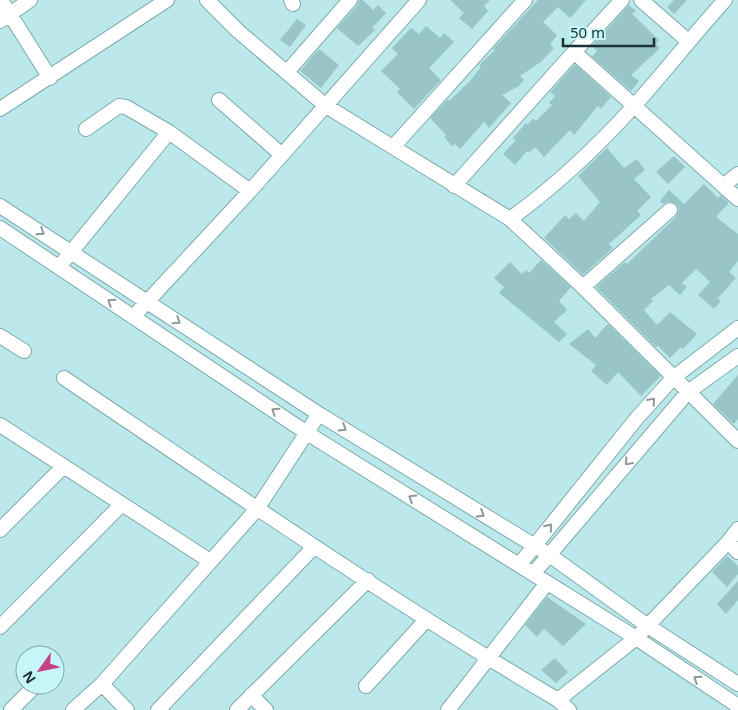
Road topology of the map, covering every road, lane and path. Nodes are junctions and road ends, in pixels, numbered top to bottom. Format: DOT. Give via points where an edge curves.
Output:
graph roads {
  1 [pos="1,0"];
  2 [pos="30,0"];
  3 [pos="167,0"];
  4 [pos="207,0"];
  5 [pos="350,0"];
  6 [pos="418,0"];
  7 [pos="526,0"];
  8 [pos="622,0"];
  9 [pos="641,0"];
  10 [pos="725,0"];
  11 [pos="5,17"];
  12 [pos="688,41"];
  13 [pos="574,52"];
  14 [pos="287,72"];
  15 [pos="50,78"];
  16 [pos="219,100"];
  17 [pos="326,106"];
  18 [pos="633,107"];
  19 [pos="0,109"];
  20 [pos="86,129"];
  21 [pos="169,132"];
  22 [pos="393,147"];
  23 [pos="282,155"];
  24 [pos="738,174"];
  25 [pos="454,186"];
  26 [pos="723,186"];
  27 [pos="250,191"];
  28 [pos="738,199"];
  29 [pos="0,206"];
  30 [pos="670,210"];
  31 [pos="510,219"];
  32 [pos="0,228"];
  33 [pos="71,252"];
  34 [pos="59,268"];
  35 [pos="582,287"];
  36 [pos="147,301"];
  37 [pos="133,317"];
  38 [pos="738,328"];
  39 [pos="0,336"];
  40 [pos="24,351"];
  41 [pos="738,356"];
  42 [pos="64,378"];
  43 [pos="673,378"];
  44 [pos="688,392"];
  45 [pos="319,414"];
  46 [pos="0,425"];
  47 [pos="307,433"];
  48 [pos="738,441"];
  49 [pos="64,466"];
  50 [pos="122,504"];
  51 [pos="256,509"];
  52 [pos="738,529"];
  53 [pos="0,530"];
  54 [pos="533,546"];
  55 [pos="314,547"];
  56 [pos="733,547"];
  57 [pos="548,554"];
  58 [pos="210,561"];
  59 [pos="519,565"];
  60 [pos="533,574"];
  61 [pos="368,580"];
  62 [pos="547,583"];
  63 [pos="2,620"];
  64 [pos="426,620"];
  65 [pos="648,626"];
  66 [pos="636,638"];
  67 [pos="488,659"];
  68 [pos="102,684"];
  69 [pos="738,684"];
  70 [pos="366,686"];
  71 [pos="26,695"];
  72 [pos="251,695"];
  73 [pos="558,700"];
  74 [pos="738,706"];
  75 [pos="11,710"];
  76 [pos="73,710"];
  77 [pos="127,710"];
  78 [pos="158,710"];
  79 [pos="237,710"];
  80 [pos="266,710"];
  81 [pos="448,710"];
  82 [pos="569,710"];
  1 -- 11 [label="street"];
  2 -- 11 [label="street"];
  3 -- 15 [label="street"];
  4 -- 14 [label="street" via="231,25"];
  5 -- 14 [label="street"];
  6 -- 17 [label="street"];
  7 -- 22 [label="street"];
  8 -- 13 [label="street"];
  9 -- 12 [label="street"];
  10 -- 12 [label="street"];
  11 -- 15 [label="street"];
  12 -- 18 [label="street"];
  13 -- 18 [label="street"];
  13 -- 25 [label="street"];
  14 -- 17 [label="street"];
  15 -- 19 [label="street"];
  16 -- 23 [label="street"];
  17 -- 22 [label="street"];
  17 -- 23 [label="street"];
  18 -- 26 [label="street"];
  18 -- 31 [label="street" via="545,194"];
  20 -- 21 [label="street" via="119,106"];
  21 -- 27 [label="street"];
  21 -- 33 [label="street"];
  22 -- 25 [label="street"];
  23 -- 27 [label="street"];
  24 -- 26 [label="street"];
  25 -- 31 [label="street"];
  26 -- 28 [label="street"];
  27 -- 36 [label="street"];
  29 -- 33 [label="street, one-way"];
  30 -- 35 [label="street"];
  31 -- 35 [label="street"];
  32 -- 34 [label="street"];
  33 -- 34 [label="street"];
  33 -- 36 [label="street"];
  37 -- 34 [label="street, one-way"];
  35 -- 43 [label="street"];
  36 -- 37 [label="street"];
  36 -- 45 [label="street, one-way"];
  47 -- 37 [label="street, one-way"];
  38 -- 43 [label="street"];
  39 -- 40 [label="street"];
  41 -- 44 [label="street"];
  42 -- 51 [label="street"];
  43 -- 44 [label="street"];
  54 -- 43 [label="street, one-way"];
  44 -- 48 [label="street"];
  44 -- 57 [label="street, one-way"];
  45 -- 47 [label="street"];
  45 -- 54 [label="street, one-way"];
  46 -- 49 [label="street"];
  47 -- 51 [label="street"];
  59 -- 47 [label="street, one-way"];
  49 -- 50 [label="street"];
  49 -- 53 [label="street"];
  50 -- 58 [label="street"];
  50 -- 63 [label="street"];
  51 -- 55 [label="street"];
  51 -- 58 [label="street"];
  52 -- 56 [label="street"];
  54 -- 57 [label="street"];
  54 -- 59 [label="street"];
  55 -- 61 [label="street"];
  55 -- 78 [label="street"];
  56 -- 65 [label="street"];
  57 -- 60 [label="street"];
  57 -- 65 [label="street"];
  58 -- 68 [label="street"];
  59 -- 60 [label="street"];
  60 -- 62 [label="street"];
  61 -- 64 [label="street"];
  61 -- 72 [label="street"];
  62 -- 66 [label="street"];
  62 -- 67 [label="street"];
  64 -- 67 [label="street"];
  64 -- 70 [label="street"];
  65 -- 66 [label="street"];
  65 -- 69 [label="street"];
  66 -- 73 [label="street"];
  74 -- 66 [label="street, one-way"];
  67 -- 73 [label="street"];
  67 -- 81 [label="street"];
  68 -- 76 [label="street"];
  68 -- 77 [label="street"];
  71 -- 75 [label="street"];
  72 -- 79 [label="street"];
  72 -- 80 [label="street"];
  73 -- 82 [label="street"];
}
